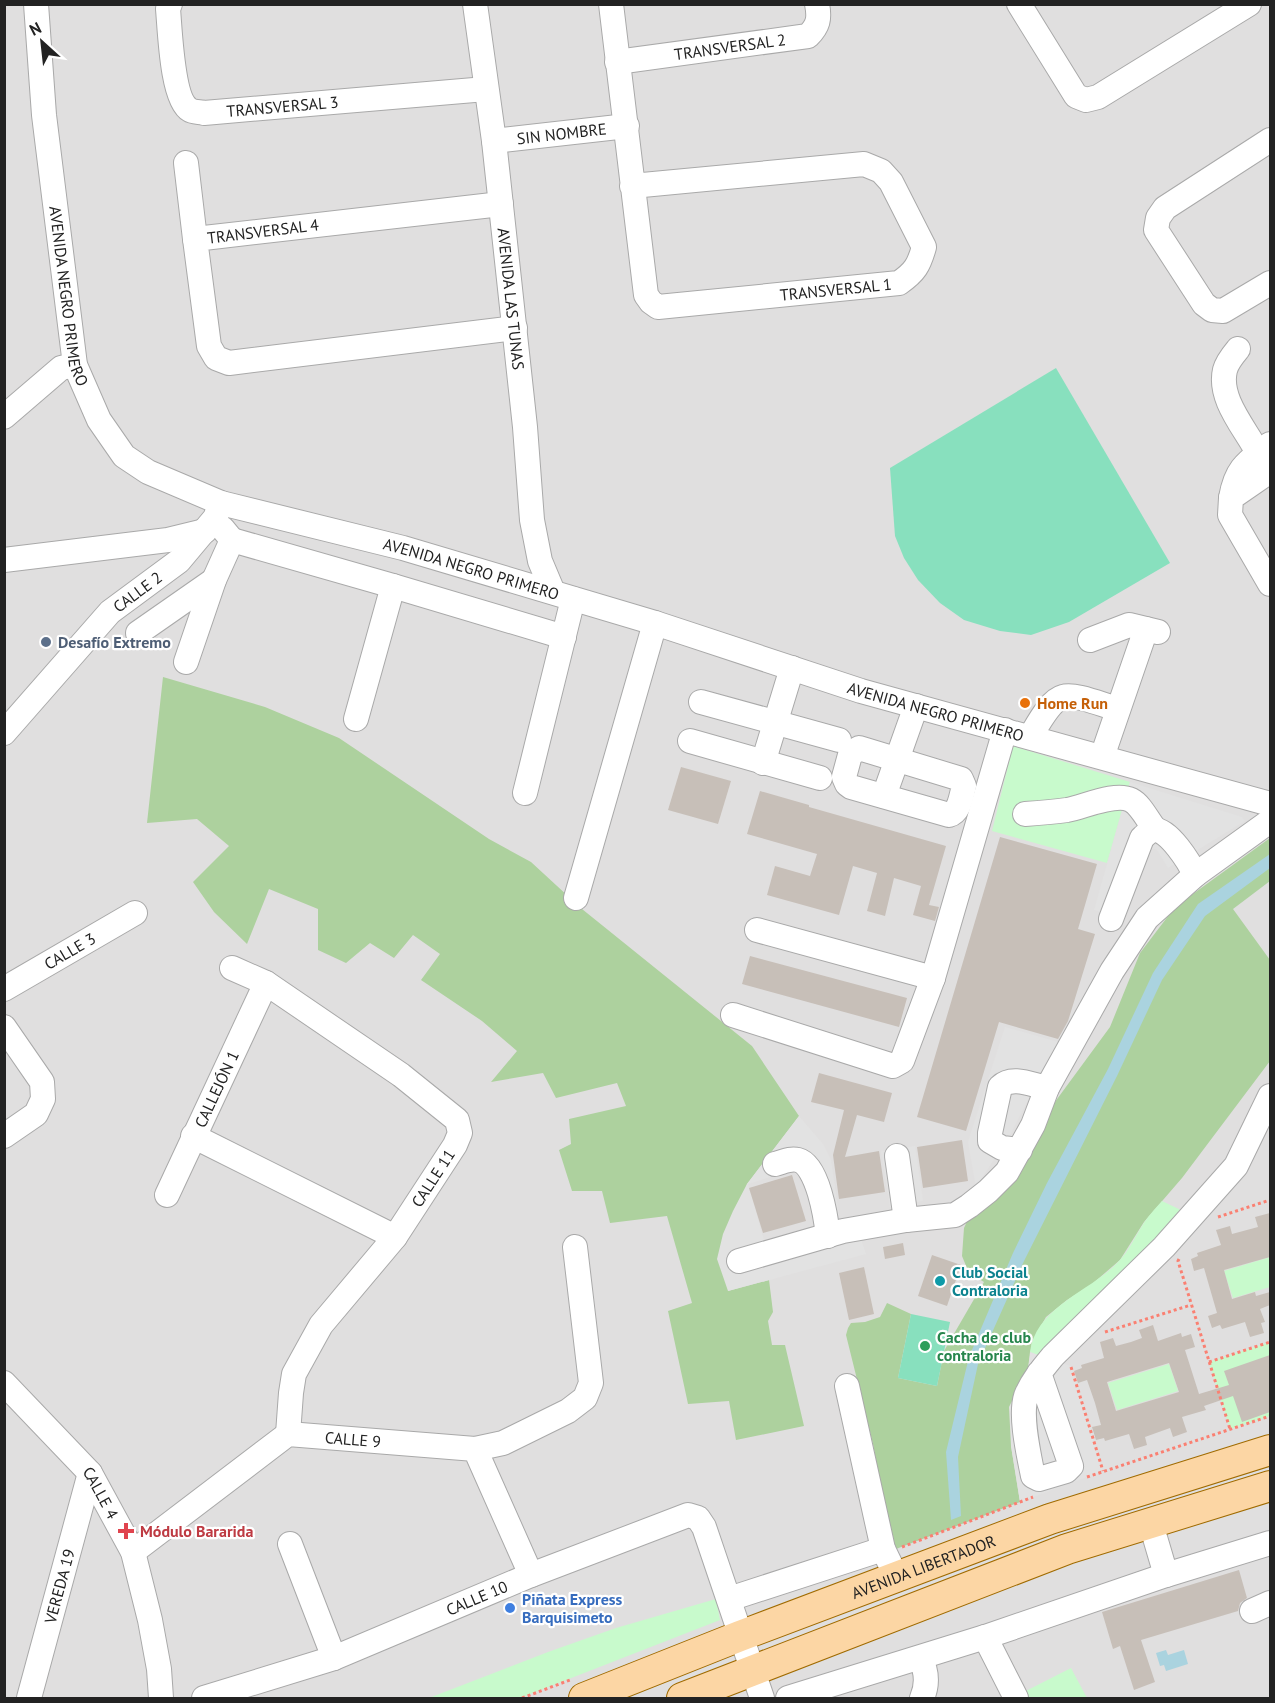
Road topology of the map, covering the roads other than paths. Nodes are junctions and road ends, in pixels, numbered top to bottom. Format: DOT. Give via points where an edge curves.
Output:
graph roads {
  1 [pos="36,4"];
  2 [pos="170,4"];
  3 [pos="475,4"];
  4 [pos="611,4"];
  5 [pos="817,4"];
  6 [pos="1019,4"];
  7 [pos="1249,4"];
  8 [pos="617,62"];
  9 [pos="486,89"];
  10 [pos="627,126"];
  11 [pos="1270,140"];
  12 [pos="494,141"];
  13 [pos="186,163"];
  14 [pos="632,186"];
  15 [pos="501,204"];
  16 [pos="195,239"];
  17 [pos="1270,283"];
  18 [pos="515,328"];
  19 [pos="1238,349"];
  20 [pos="75,365"];
  21 [pos="4,417"];
  22 [pos="1266,456"];
  23 [pos="213,517"];
  24 [pos="232,540"];
  25 [pos="4,560"];
  26 [pos="214,580"];
  27 [pos="1270,584"];
  28 [pos="393,586"];
  29 [pos="563,595"];
  30 [pos="655,623"];
  31 [pos="138,633"];
  32 [pos="564,637"];
  33 [pos="1090,640"];
  34 [pos="186,662"];
  35 [pos="792,668"];
  36 [pos="700,702"];
  37 [pos="916,706"];
  38 [pos="1118,710"];
  39 [pos="356,719"];
  40 [pos="776,723"];
  41 [pos="1005,730"];
  42 [pos="4,733"];
  43 [pos="1030,737"];
  44 [pos="839,740"];
  45 [pos="690,741"];
  46 [pos="1102,757"];
  47 [pos="897,760"];
  48 [pos="763,763"];
  49 [pos="820,778"];
  50 [pos="525,793"];
  51 [pos="884,796"];
  52 [pos="1270,804"];
  53 [pos="1025,814"];
  54 [pos="1270,821"];
  55 [pos="1155,829"];
  56 [pos="1195,875"];
  57 [pos="576,898"];
  58 [pos="135,913"];
  59 [pos="1111,919"];
  60 [pos="757,930"];
  61 [pos="232,968"];
  62 [pos="933,978"];
  63 [pos="266,983"];
  64 [pos="4,989"];
  65 [pos="733,1015"];
  66 [pos="4,1027"];
  67 [pos="1047,1088"];
  68 [pos="1270,1096"];
  69 [pos="4,1136"];
  70 [pos="193,1136"];
  71 [pos="1020,1150"];
  72 [pos="897,1156"];
  73 [pos="775,1164"];
  74 [pos="167,1195"];
  75 [pos="906,1220"];
  76 [pos="828,1236"];
  77 [pos="395,1237"];
  78 [pos="575,1247"];
  79 [pos="739,1261"];
  80 [pos="1040,1373"];
  81 [pos="847,1386"];
  82 [pos="5,1387"];
  83 [pos="288,1434"];
  84 [pos="475,1449"];
  85 [pos="1270,1450"];
  86 [pos="90,1473"];
  87 [pos="1270,1486"];
  88 [pos="1150,1524"];
  89 [pos="290,1544"];
  90 [pos="1268,1548"];
  91 [pos="883,1549"];
  92 [pos="133,1552"];
  93 [pos="828,1567"];
  94 [pos="531,1575"];
  95 [pos="1166,1575"];
  96 [pos="896,1576"];
  97 [pos="839,1598"];
  98 [pos="729,1599"];
  99 [pos="740,1636"];
  100 [pos="985,1637"];
  101 [pos="334,1658"];
  102 [pos="920,1658"];
  103 [pos="752,1670"];
  104 [pos="29,1698"];
  105 [pos="161,1698"];
  106 [pos="204,1698"];
  107 [pos="584,1698"];
  108 [pos="681,1698"];
  109 [pos="762,1698"];
  110 [pos="788,1698"];
  111 [pos="922,1698"];
  112 [pos="1016,1698"];
  1 -- 20 [label="street, AVENIDA NEGRO PRIMERO" via="44,115"];
  2 -- 9 [label="street, TRANSVERSAL 3" via="177,88 190,110 204,113"];
  3 -- 9 [label="street, AVENIDA LAS TUNAS"];
  4 -- 8 [label="street"];
  5 -- 8 [label="street, TRANSVERSAL 2" via="816,28 808,36"];
  6 -- 7 [label="street" via="1076,96 1086,100 1098,97"];
  8 -- 10 [label="street"];
  9 -- 12 [label="street, AVENIDA LAS TUNAS"];
  10 -- 12 [label="street, SIN NOMBRE"];
  10 -- 14 [label="street, TRANSVERSAL 1"];
  11 -- 17 [label="street" via="1165,208 1156,230 1204,304 1212,310 1223,310"];
  12 -- 15 [label="street, AVENIDA LAS TUNAS"];
  13 -- 16 [label="street"];
  14 -- 14 [label="street, TRANSVERSAL 1" via="646,296 658,307 899,283 911,275 924,247 891,182 880,171 864,164"];
  15 -- 16 [label="street, TRANSVERSAL 4"];
  15 -- 18 [label="street, AVENIDA LAS TUNAS"];
  16 -- 18 [label="street, TRANSVERSAL 4" via="208,346 216,358 229,363"];
  18 -- 29 [label="street, AVENIDA LAS TUNAS" via="532,520 540,561"];
  19 -- 22 [label="street" via="1226,367 1223,386 1234,413"];
  20 -- 21 [label="street" via="61,368"];
  20 -- 23 [label="street, AVENIDA NEGRO PRIMERO" via="99,420 124,456"];
  22 -- 27 [label="street" via="1231,498 1230,515"];
  23 -- 24 [label="street"];
  23 -- 25 [label="street" via="168,540"];
  23 -- 29 [label="street, AVENIDA NEGRO PRIMERO" via="403,548"];
  23 -- 42 [label="street, CALLE 2" via="179,561 110,612"];
  24 -- 26 [label="street"];
  24 -- 28 [label="street"];
  26 -- 31 [label="street"];
  26 -- 34 [label="street"];
  28 -- 32 [label="street"];
  28 -- 39 [label="street"];
  29 -- 30 [label="street, AVENIDA NEGRO PRIMERO"];
  29 -- 32 [label="street"];
  30 -- 35 [label="street, AVENIDA NEGRO PRIMERO"];
  30 -- 57 [label="street"];
  32 -- 50 [label="street"];
  33 -- 38 [label="street" via="1129,625 1152,630"];
  35 -- 37 [label="street, AVENIDA NEGRO PRIMERO"];
  35 -- 40 [label="street"];
  36 -- 40 [label="street"];
  37 -- 41 [label="street, AVENIDA NEGRO PRIMERO"];
  37 -- 47 [label="street"];
  38 -- 43 [label="street" via="1063,696 1049,708"];
  38 -- 46 [label="street"];
  40 -- 44 [label="street"];
  40 -- 48 [label="street"];
  41 -- 43 [label="street, AVENIDA NEGRO PRIMERO"];
  41 -- 62 [label="street"];
  43 -- 46 [label="street, AVENIDA NEGRO PRIMERO"];
  45 -- 48 [label="street"];
  46 -- 52 [label="street, AVENIDA NEGRO PRIMERO"];
  47 -- 51 [label="street"];
  47 -- 51 [label="street" via="859,748 850,754 844,777 847,784"];
  47 -- 51 [label="street" via="961,779 964,786 957,810 949,815"];
  48 -- 49 [label="street"];
  53 -- 55 [label="street" via="1123,798 1136,804"];
  54 -- 56 [label="street"];
  55 -- 56 [label="street" via="1186,857"];
  55 -- 59 [label="street" via="1143,838"];
  56 -- 67 [label="street" via="1147,918 1112,970"];
  58 -- 64 [label="street, CALLE 3"];
  60 -- 62 [label="street"];
  61 -- 63 [label="street, CALLE 11"];
  62 -- 65 [label="street" via="902,1061 893,1066"];
  63 -- 70 [label="street, CALLEJÓN 1"];
  63 -- 77 [label="street, CALLE 11" via="401,1075 458,1120 460,1133 455,1145"];
  66 -- 69 [label="street" via="42,1082 43,1099 36,1114"];
  67 -- 71 [label="street"];
  67 -- 71 [label="street" via="1018,1081 1004,1083 1000,1088 990,1141 1002,1148"];
  68 -- 80 [label="street" via="1236,1166 1164,1247"];
  70 -- 74 [label="street, CALLEJÓN 1"];
  70 -- 77 [label="street"];
  71 -- 75 [label="street" via="1007,1172 955,1215"];
  72 -- 75 [label="street"];
  73 -- 76 [label="street" via="791,1159 808,1165"];
  75 -- 76 [label="street"];
  76 -- 79 [label="street"];
  77 -- 83 [label="street, CALLE 11" via="321,1325 294,1374"];
  78 -- 84 [label="street, CALLE 9" via="591,1383 585,1398 568,1411 503,1443"];
  81 -- 91 [label="street"];
  82 -- 86 [label="street, CALLE 4"];
  83 -- 84 [label="street, CALLE 9"];
  83 -- 92 [label="street"];
  84 -- 94 [label="street"];
  85 -- 96 [label="main road, AVENIDA LIBERTADOR" via="1050,1519"];
  86 -- 92 [label="street, CALLE 4"];
  86 -- 104 [label="street, VEREDA 19"];
  87 -- 88 [label="main road, AVENIDA LIBERTADOR"];
  88 -- 95 [label="street"];
  88 -- 103 [label="main road, AVENIDA LIBERTADOR" via="1067,1549"];
  89 -- 101 [label="street"];
  90 -- 95 [label="street"];
  91 -- 93 [label="street"];
  91 -- 96 [label="street"];
  92 -- 105 [label="street, CALLE 4" via="150,1620"];
  93 -- 97 [label="street"];
  93 -- 98 [label="street"];
  94 -- 98 [label="street, CALLE 10" via="688,1515 698,1518 705,1527"];
  94 -- 101 [label="street, CALLE 10"];
  95 -- 100 [label="street"];
  96 -- 97 [label="main road, AVENIDA LIBERTADOR"];
  97 -- 99 [label="main road, AVENIDA LIBERTADOR"];
  98 -- 99 [label="street, CALLE 10"];
  99 -- 103 [label="street, CALLE 10"];
  99 -- 107 [label="main road, AVENIDA LIBERTADOR"];
  100 -- 102 [label="street"];
  100 -- 112 [label="street"];
  101 -- 106 [label="street, CALLE 10"];
  102 -- 110 [label="street"];
  102 -- 111 [label="street" via="926,1669"];
  103 -- 108 [label="main road, AVENIDA LIBERTADOR"];
  103 -- 109 [label="street, CALLE 10"];
}
